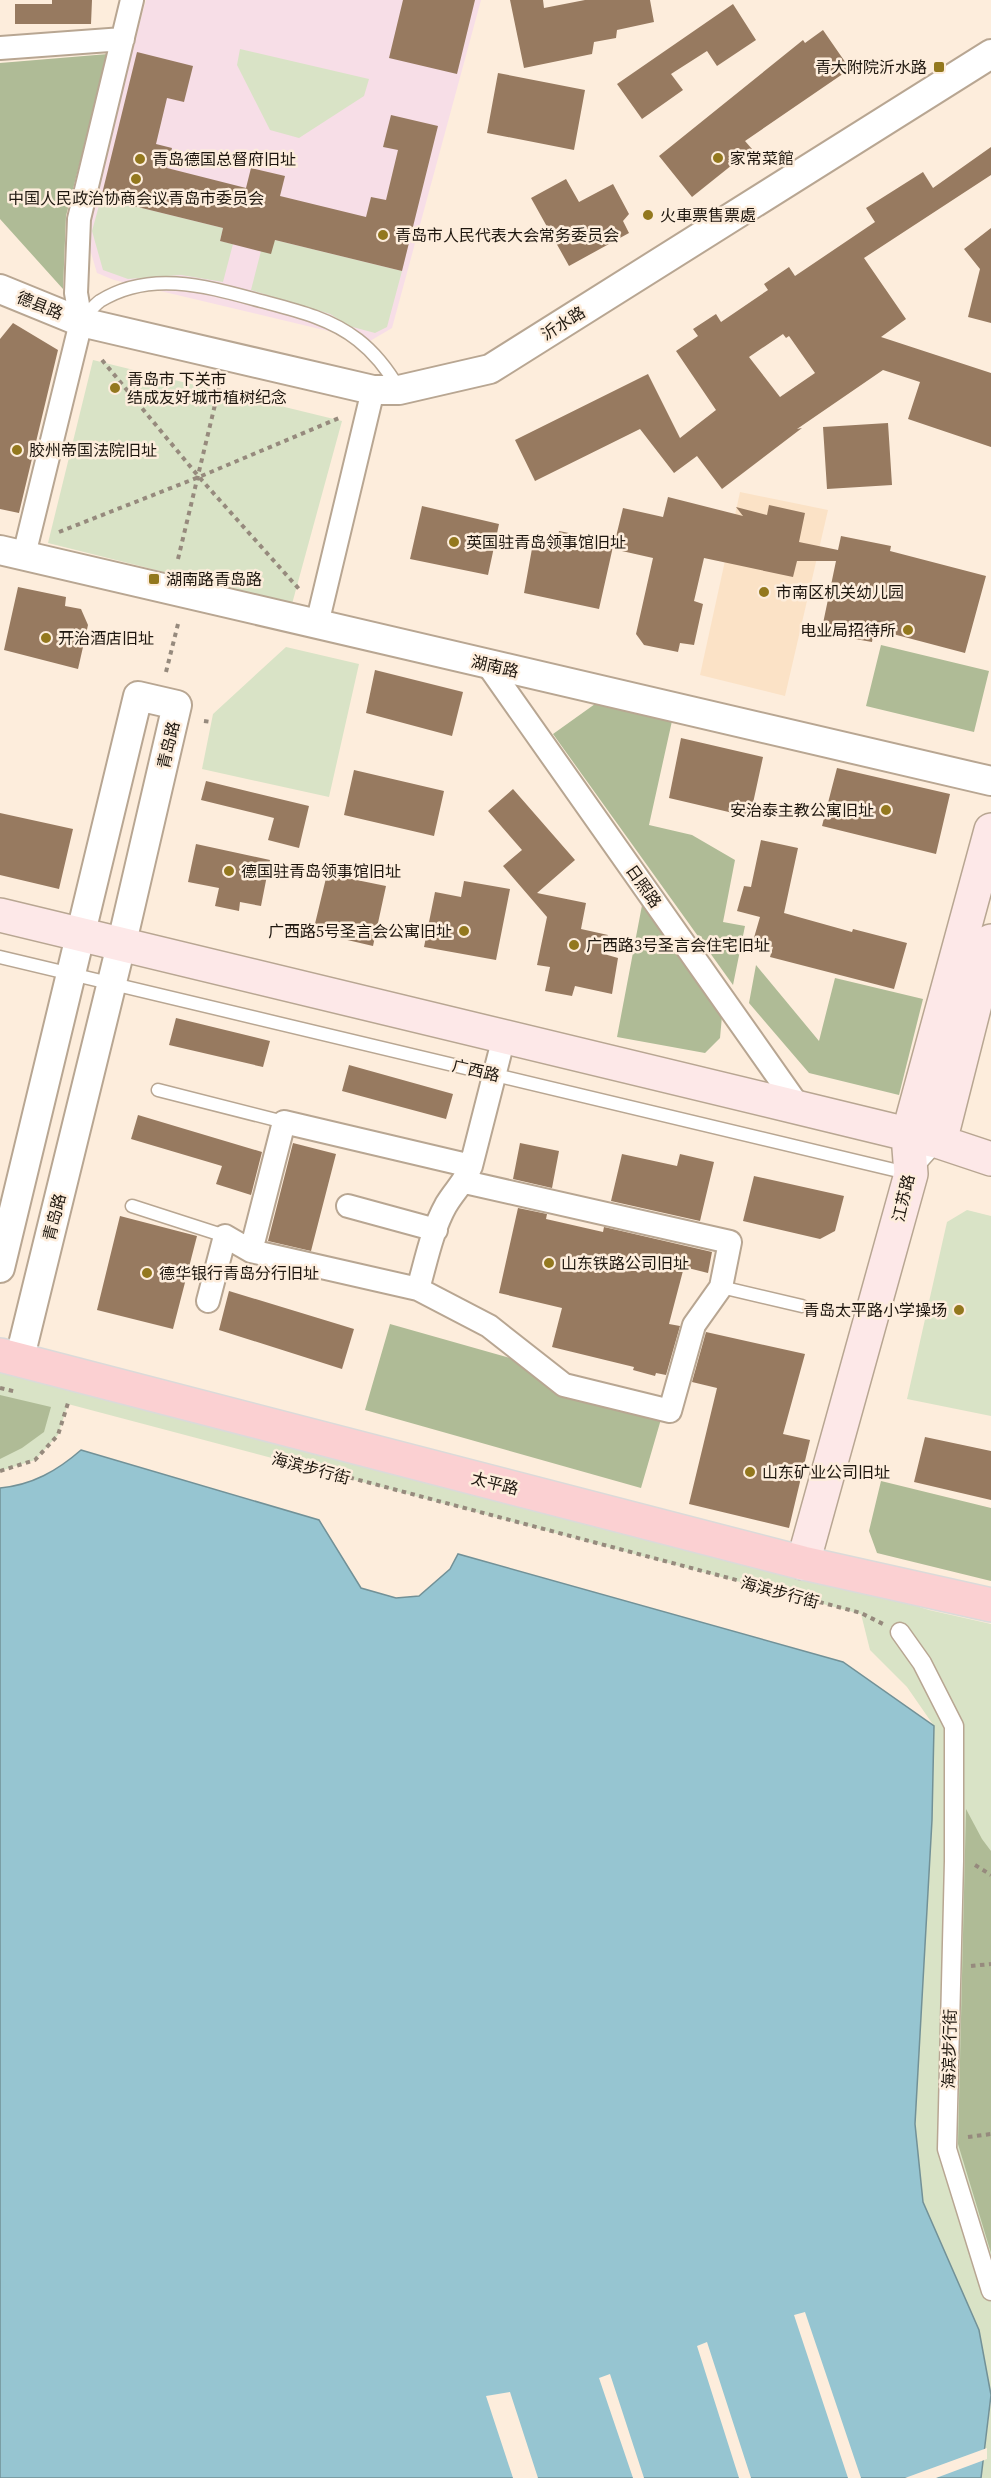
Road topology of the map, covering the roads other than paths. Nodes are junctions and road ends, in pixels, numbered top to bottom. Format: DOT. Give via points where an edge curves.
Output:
graph roads {
  1 [pos="132,0"];
  2 [pos="123,39"];
  3 [pos="0,48"];
  4 [pos="991,54"];
  5 [pos="0,289"];
  6 [pos="81,322"];
  7 [pos="386,390"];
  8 [pos="12,552"];
  9 [pos="317,624"];
  10 [pos="487,664"];
  11 [pos="991,781"];
  12 [pos="991,830"];
  13 [pos="0,915"];
  14 [pos="80,935"];
  15 [pos="991,941"];
  16 [pos="121,944"];
  17 [pos="0,957"];
  18 [pos="71,973"];
  19 [pos="112,982"];
  20 [pos="58,1028"];
  21 [pos="98,1037"];
  22 [pos="504,1037"];
  23 [pos="494,1074"];
  24 [pos="159,1090"];
  25 [pos="800,1108"];
  26 [pos="284,1122"];
  27 [pos="908,1134"];
  28 [pos="940,1142"];
  29 [pos="991,1159"];
  30 [pos="468,1174"];
  31 [pos="911,1174"];
  32 [pos="132,1206"];
  33 [pos="348,1206"];
  34 [pos="436,1230"];
  35 [pos="225,1236"];
  36 [pos="251,1251"];
  37 [pos="0,1268"];
  38 [pos="0,1276"];
  39 [pos="37,1285"];
  40 [pos="721,1287"];
  41 [pos="418,1289"];
  42 [pos="208,1301"];
  43 [pos="802,1306"];
  44 [pos="10,1358"];
  45 [pos="803,1563"];
  46 [pos="991,1605"];
  47 [pos="900,1632"];
  48 [pos="991,2291"];
  1 -- 2 [label="street"];
  2 -- 3 [label="street"];
  2 -- 6 [label="street" via="79,219 76,293"];
  4 -- 7 [label="street, 沂水路" via="490,369"];
  5 -- 6 [label="street, 德县路"];
  6 -- 7 [label="street, 沂水路"];
  6 -- 7 [label="lane" via="99,302 146,284 202,285 305,312 333,324 378,358"];
  6 -- 8 [label="street"];
  7 -- 9 [label="street"];
  8 -- 9 [label="street, 湖南路"];
  9 -- 10 [label="street, 湖南路"];
  10 -- 11 [label="street, 湖南路"];
  10 -- 25 [label="street, 日照路"];
  12 -- 27 [label="main road, 江苏路"];
  13 -- 14 [label="main road"];
  14 -- 16 [label="main road"];
  14 -- 16 [label="street, 青岛路" via="138,696 177,705"];
  14 -- 18 [label="street, 青岛路"];
  15 -- 28 [label="main road"];
  16 -- 19 [label="street, 青岛路"];
  16 -- 22 [label="main road"];
  17 -- 18 [label="lane, 广西路"];
  18 -- 19 [label="lane, 广西路"];
  18 -- 20 [label="street, 青岛路"];
  19 -- 21 [label="street, 青岛路"];
  19 -- 23 [label="lane, 广西路"];
  20 -- 21 [label="street"];
  20 -- 37 [label="street, 青岛路"];
  21 -- 39 [label="street, 青岛路"];
  22 -- 23 [label="street"];
  22 -- 25 [label="main road"];
  23 -- 30 [label="street"];
  23 -- 31 [label="lane, 广西路"];
  24 -- 26 [label="lane"];
  25 -- 27 [label="main road"];
  26 -- 30 [label="street"];
  26 -- 36 [label="street"];
  27 -- 28 [label="main road"];
  27 -- 31 [label="main road, 江苏路"];
  28 -- 29 [label="main road"];
  28 -- 31 [label="lane"];
  30 -- 34 [label="street" via="446,1206"];
  30 -- 40 [label="street" via="730,1242"];
  31 -- 45 [label="main road, 江苏路"];
  32 -- 35 [label="lane"];
  33 -- 34 [label="street"];
  34 -- 41 [label="street"];
  35 -- 36 [label="street"];
  35 -- 42 [label="street"];
  36 -- 41 [label="street"];
  38 -- 39 [label="street"];
  39 -- 44 [label="street, 青岛路"];
  40 -- 41 [label="street" via="694,1324 670,1411 564,1385 489,1326"];
  40 -- 43 [label="lane"];
  44 -- 45 [label="main road, 太平路"];
  45 -- 46 [label="main road, 太平路"];
  47 -- 48 [label="street, 海滨步行街" via="922,1663 954,1726 947,2149"];
}
